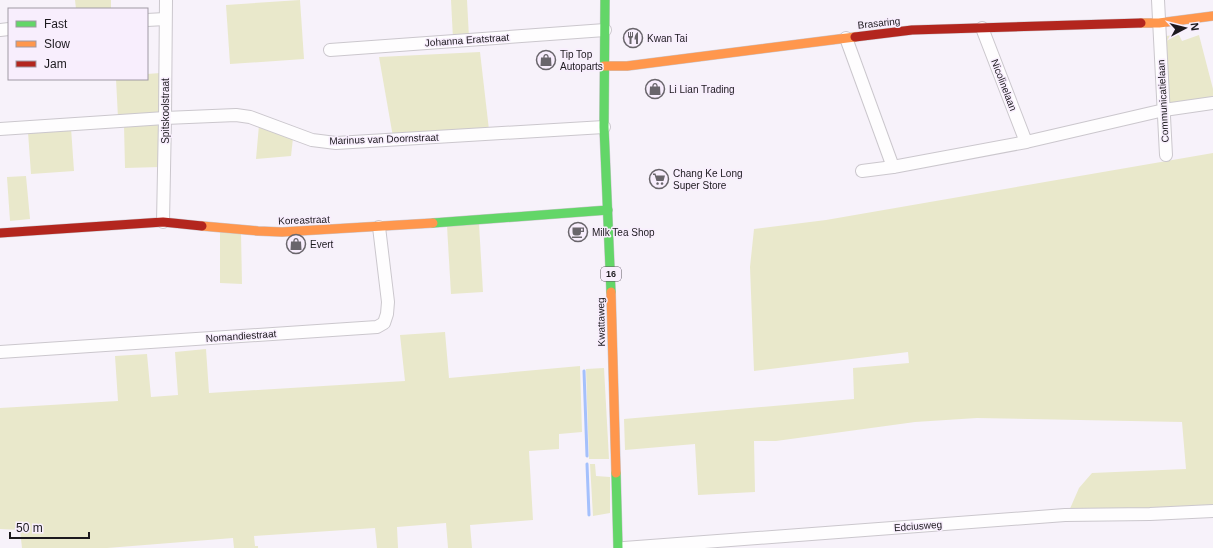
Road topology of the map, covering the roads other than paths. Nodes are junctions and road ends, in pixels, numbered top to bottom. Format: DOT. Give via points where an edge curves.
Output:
graph roads {
  1 [pos="166,0"];
  2 [pos="605,0"];
  3 [pos="1158,0"];
  4 [pos="1213,16"];
  5 [pos="165,19"];
  6 [pos="148,20"];
  7 [pos="1159,23"];
  8 [pos="982,28"];
  9 [pos="605,30"];
  10 [pos="846,38"];
  11 [pos="330,50"];
  12 [pos="604,66"];
  13 [pos="1213,103"];
  14 [pos="1164,110"];
  15 [pos="165,118"];
  16 [pos="604,127"];
  17 [pos="0,129"];
  18 [pos="1026,142"];
  19 [pos="1166,155"];
  20 [pos="893,167"];
  21 [pos="862,171"];
  22 [pos="608,210"];
  23 [pos="163,222"];
  24 [pos="379,228"];
  25 [pos="0,233"];
  26 [pos="0,352"];
  27 [pos="1213,511"];
  28 [pos="618,548"];
  29 [pos="624,548"];
  1 -- 5 [label="street, Spitskoolstraat"];
  2 -- 9 [label="street, Kwattaweg / 16"];
  3 -- 7 [label="street, Communicatielaan"];
  4 -- 7 [label="street, Brasaring"];
  5 -- 6 [label="street"];
  5 -- 15 [label="street, Spitskoolstraat"];
  7 -- 8 [label="street, Brasaring"];
  7 -- 14 [label="street, Communicatielaan"];
  8 -- 10 [label="street, Brasaring" via="912,30"];
  8 -- 18 [label="street, Nicolinelaan"];
  9 -- 11 [label="street, Johanna Eratstraat"];
  9 -- 12 [label="street, Kwattaweg / 16"];
  10 -- 12 [label="street, Brasaring" via="627,66"];
  10 -- 20 [label="street"];
  12 -- 16 [label="street, Kwattaweg / 16"];
  13 -- 14 [label="street"];
  14 -- 18 [label="street"];
  14 -- 19 [label="street, Communicatielaan"];
  15 -- 16 [label="street, Marinus van Doornstraat" via="236,115 250,117 312,140 336,143"];
  15 -- 17 [label="street, Marinus van Doornstraat"];
  15 -- 23 [label="street, Spitskoolstraat"];
  16 -- 22 [label="street, Kwattaweg / 16"];
  18 -- 20 [label="street"];
  20 -- 21 [label="street"];
  22 -- 24 [label="street, Koreastraat"];
  22 -- 28 [label="street, Kwattaweg / 16"];
  23 -- 24 [label="street, Koreastraat" via="282,232"];
  23 -- 25 [label="street, Koreastraat"];
  24 -- 26 [label="street, Nomandiestraat" via="388,302 384,324 377,327"];
  27 -- 29 [label="street, Edciusweg" via="1065,515"];
}
